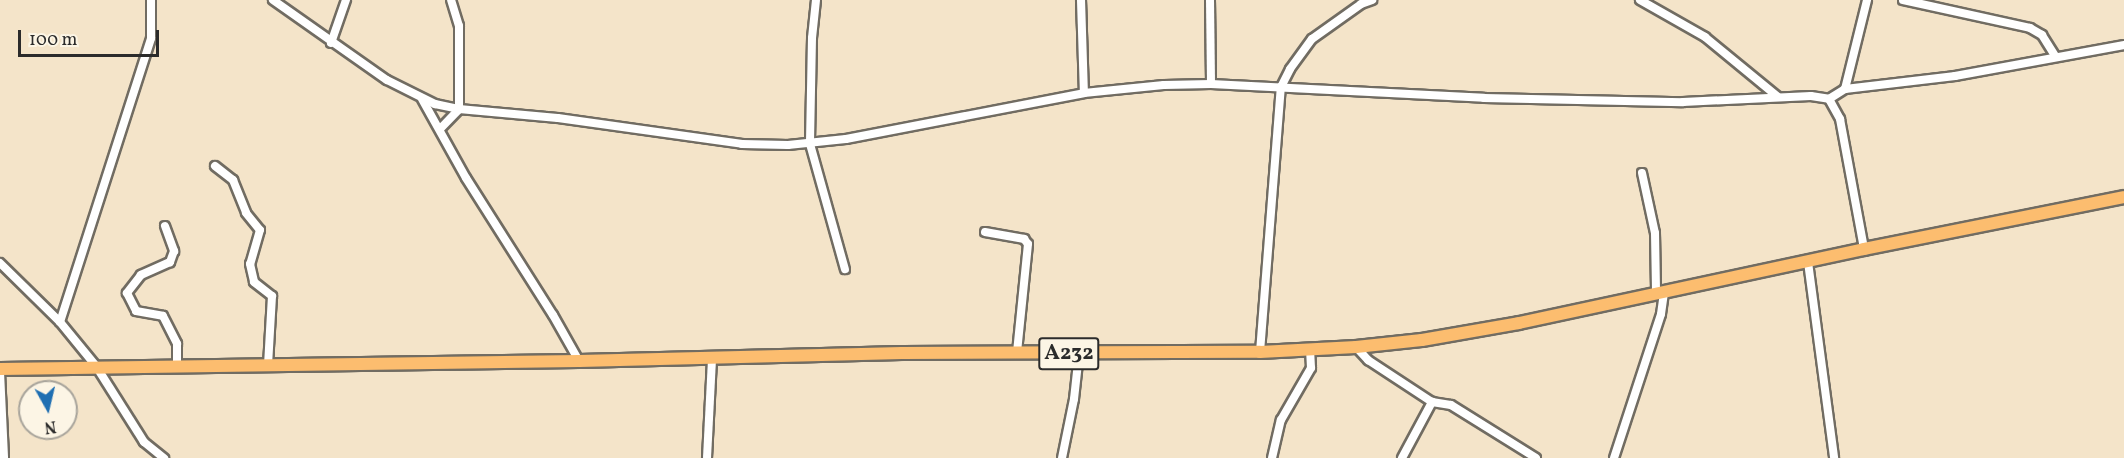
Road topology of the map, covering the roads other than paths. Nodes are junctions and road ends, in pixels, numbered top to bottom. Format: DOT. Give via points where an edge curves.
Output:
graph roads {
  1 [pos="151,0"];
  2 [pos="273,0"];
  3 [pos="346,0"];
  4 [pos="452,0"];
  5 [pos="816,0"];
  6 [pos="1081,0"];
  7 [pos="1210,0"];
  8 [pos="1372,0"];
  9 [pos="1640,0"];
  10 [pos="1867,0"];
  11 [pos="1903,0"];
  12 [pos="331,43"];
  13 [pos="2124,45"];
  14 [pos="2055,56"];
  15 [pos="1211,84"];
  16 [pos="1281,87"];
  17 [pos="1845,88"];
  18 [pos="1084,93"];
  19 [pos="1778,97"];
  20 [pos="422,99"];
  21 [pos="1829,99"];
  22 [pos="459,109"];
  23 [pos="440,129"];
  24 [pos="810,144"];
  25 [pos="215,166"];
  26 [pos="1642,173"];
  27 [pos="2124,197"];
  28 [pos="165,226"];
  29 [pos="985,232"];
  30 [pos="1864,249"];
  31 [pos="1808,262"];
  32 [pos="0,263"];
  33 [pos="845,269"];
  34 [pos="1660,292"];
  35 [pos="60,322"];
  36 [pos="1356,347"];
  37 [pos="1310,351"];
  38 [pos="1260,352"];
  39 [pos="1017,353"];
  40 [pos="1079,354"];
  41 [pos="712,358"];
  42 [pos="579,361"];
  43 [pos="268,364"];
  44 [pos="177,365"];
  45 [pos="96,366"];
  46 [pos="0,371"];
  47 [pos="1432,402"];
  48 [pos="4,458"];
  49 [pos="164,458"];
  50 [pos="707,458"];
  51 [pos="1062,458"];
  52 [pos="1272,458"];
  53 [pos="1402,458"];
  54 [pos="1536,458"];
  55 [pos="1614,458"];
  56 [pos="1834,458"];
  1 -- 35 [label="street" via="151,38"];
  2 -- 12 [label="street"];
  3 -- 12 [label="street"];
  4 -- 22 [label="street" via="459,26"];
  5 -- 24 [label="street"];
  6 -- 18 [label="street"];
  7 -- 15 [label="street"];
  8 -- 16 [label="street" via="1312,39"];
  9 -- 19 [label="street" via="1705,37"];
  10 -- 17 [label="street"];
  11 -- 14 [label="street" via="2030,28 2042,35"];
  12 -- 20 [label="street"];
  13 -- 14 [label="street"];
  14 -- 17 [label="street" via="1955,76"];
  15 -- 16 [label="street"];
  15 -- 18 [label="street"];
  16 -- 19 [label="street" via="1495,99 1683,102"];
  16 -- 38 [label="street"];
  17 -- 21 [label="street"];
  18 -- 24 [label="street"];
  19 -- 21 [label="street"];
  20 -- 22 [label="street"];
  20 -- 23 [label="street"];
  21 -- 30 [label="street" via="1840,119"];
  22 -- 23 [label="street"];
  22 -- 24 [label="street" via="558,118 742,144"];
  23 -- 42 [label="street"];
  24 -- 33 [label="street"];
  25 -- 43 [label="street" via="233,180 246,213 260,230 250,264 254,282 272,296"];
  26 -- 34 [label="street" via="1655,233"];
  27 -- 30 [label="main road, A232"];
  28 -- 44 [label="street" via="174,250 170,262 141,275 126,293 136,311 163,316 177,344"];
  29 -- 39 [label="street" via="1024,239 1028,244"];
  30 -- 31 [label="main road, A232"];
  31 -- 34 [label="main road, A232"];
  31 -- 56 [label="street"];
  32 -- 35 [label="street"];
  34 -- 36 [label="main road, A232" via="1472,332"];
  34 -- 55 [label="street" via="1661,314"];
  35 -- 45 [label="street"];
  36 -- 37 [label="main road, A232"];
  36 -- 47 [label="street" via="1368,360"];
  37 -- 38 [label="main road, A232"];
  37 -- 52 [label="street" via="1311,368 1281,420"];
  38 -- 40 [label="main road, A232"];
  39 -- 40 [label="main road, A232"];
  39 -- 41 [label="main road, A232"];
  40 -- 51 [label="street"];
  41 -- 42 [label="main road, A232"];
  41 -- 50 [label="street"];
  42 -- 43 [label="main road, A232"];
  43 -- 44 [label="main road, A232"];
  44 -- 45 [label="main road, A232"];
  45 -- 46 [label="main road, A232"];
  45 -- 49 [label="street" via="144,442"];
  46 -- 48 [label="street"];
  47 -- 53 [label="street"];
  47 -- 54 [label="street" via="1451,405"];
}
